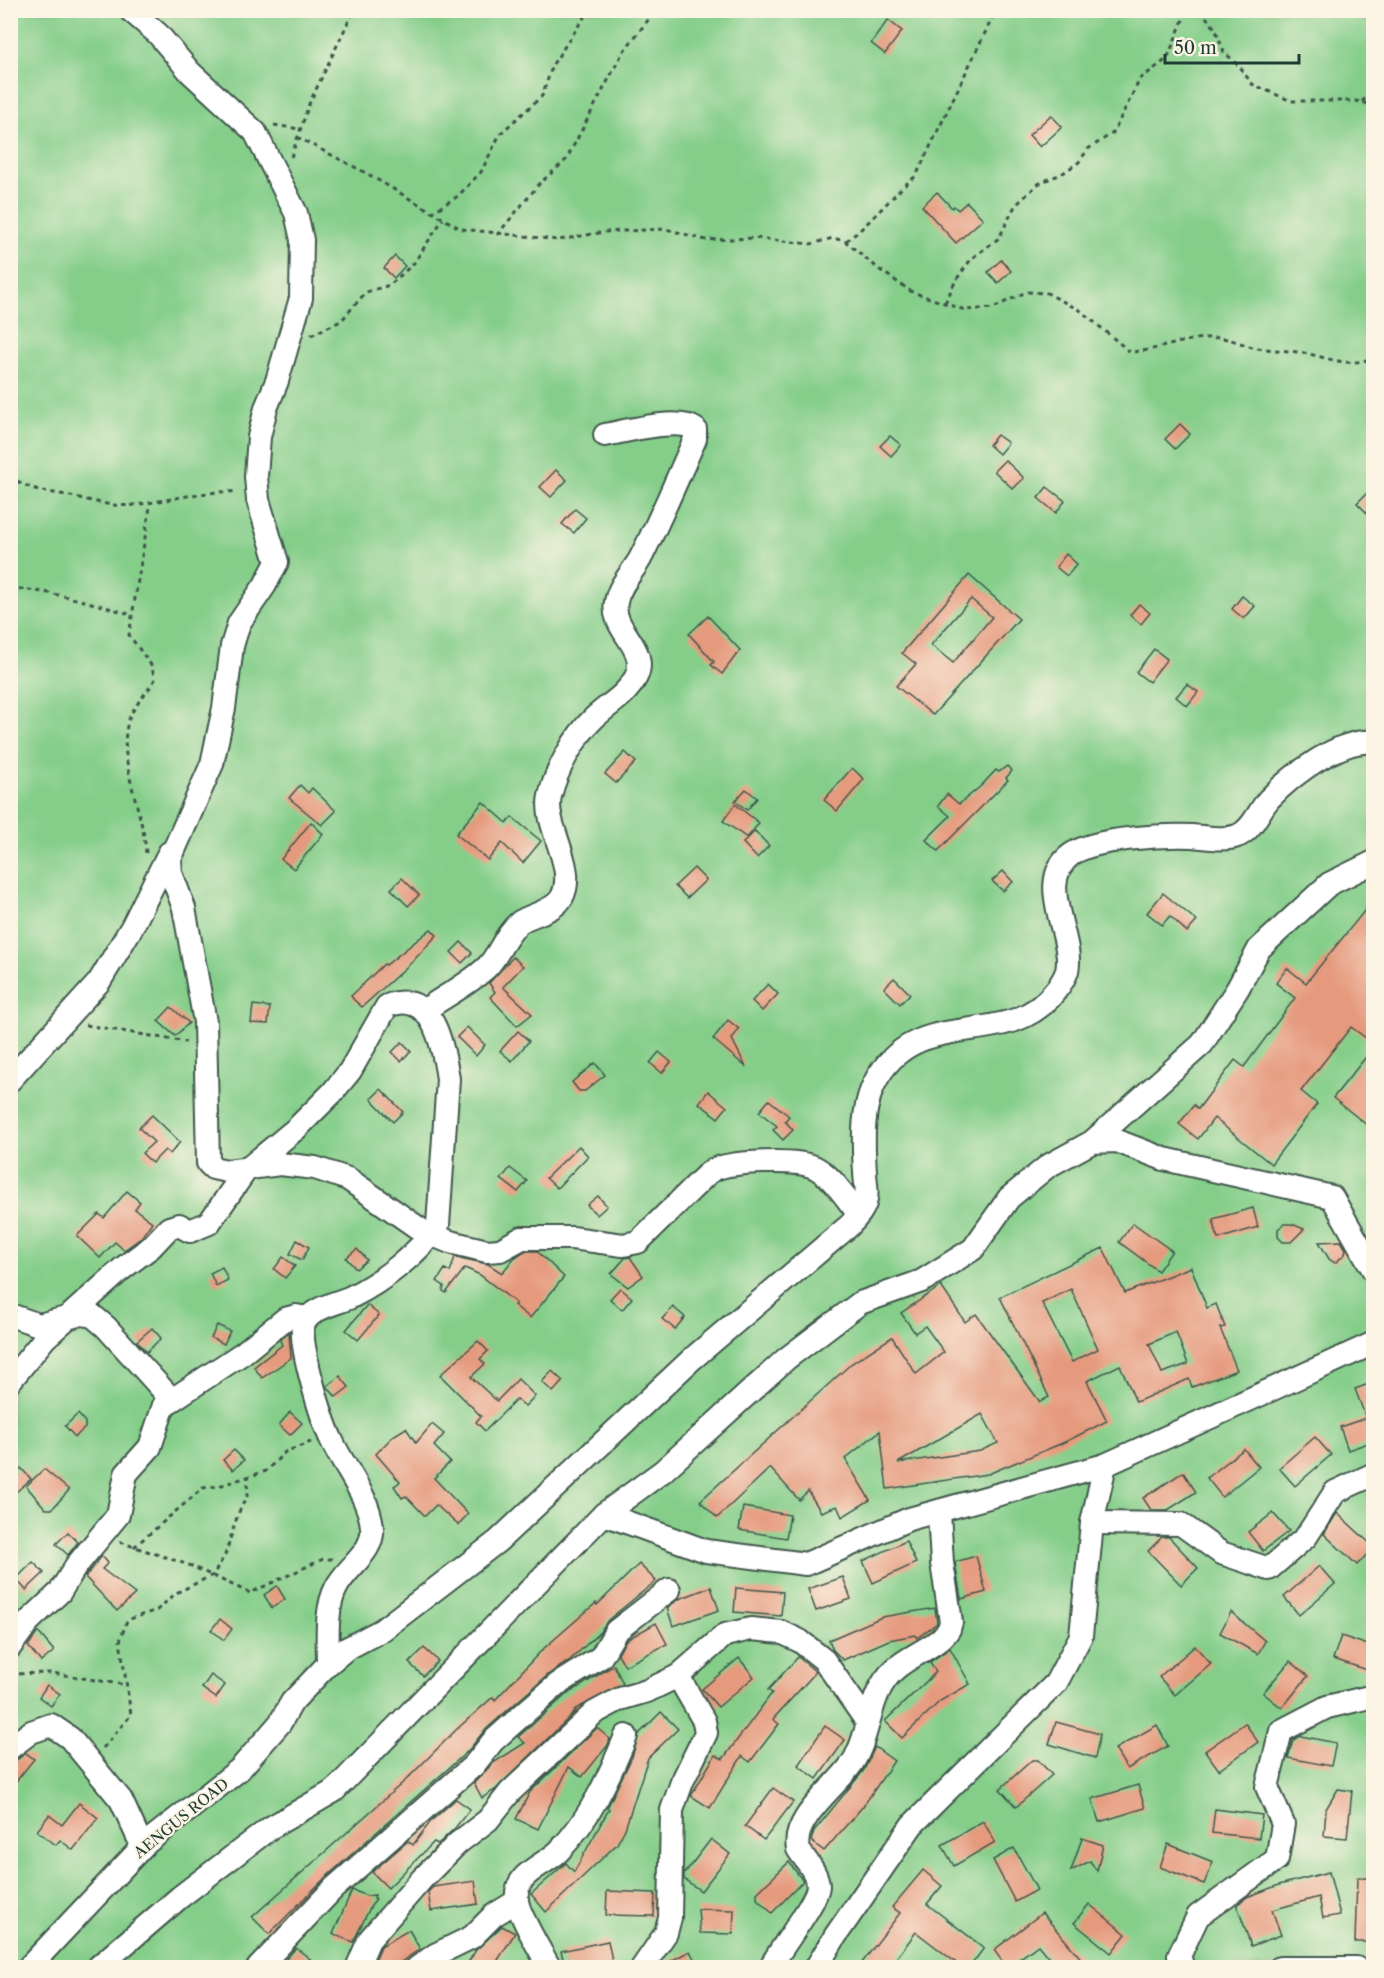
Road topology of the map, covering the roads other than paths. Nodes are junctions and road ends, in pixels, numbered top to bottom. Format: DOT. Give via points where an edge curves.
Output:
graph roads {
  1 [pos="130,10"];
  2 [pos="605,435"];
  3 [pos="1374,742"];
  4 [pos="179,832"];
  5 [pos="1374,862"];
  6 [pos="425,1010"];
  7 [pos="10,1080"];
  8 [pos="1092,1142"];
  9 [pos="246,1170"];
  10 [pos="860,1214"];
  11 [pos="432,1234"];
  12 [pos="1374,1271"];
  13 [pos="10,1315"];
  14 [pos="307,1318"];
  15 [pos="66,1319"];
  16 [pos="1374,1343"];
  17 [pos="10,1381"];
  18 [pos="172,1400"];
  19 [pos="1105,1465"];
  20 [pos="1374,1474"];
  21 [pos="939,1512"];
  22 [pos="604,1514"];
  23 [pos="1092,1523"];
  24 [pos="669,1590"];
  25 [pos="11,1643"];
  26 [pos="328,1664"];
  27 [pos="678,1676"];
  28 [pos="1374,1696"];
  29 [pos="868,1723"];
  30 [pos="626,1736"];
  31 [pos="10,1748"];
  32 [pos="145,1844"];
  33 [pos="517,1901"];
  34 [pos="108,1963"];
  35 [pos="28,1968"];
  36 [pos="258,1968"];
  37 [pos="357,1968"];
  38 [pos="417,1968"];
  39 [pos="550,1968"];
  40 [pos="642,1968"];
  41 [pos="770,1968"];
  42 [pos="816,1968"];
  43 [pos="1183,1968"];
  44 [pos="1280,1968"];
  45 [pos="1356,1968"];
  1 -- 4 [label="street" via="255,132 297,213 303,266 301,298 259,436 258,493 277,562 239,624 212,764"];
  2 -- 6 [label="street" via="674,424 687,424 695,429 695,439 615,604 616,619 639,659 636,675 626,693 583,731 553,786 548,812 560,844 565,886 562,897 554,906 516,925 475,978"];
  3 -- 10 [label="street" via="1362,741 1336,749 1314,763 1270,799 1238,836 1164,835 1103,844 1072,854 1063,863 1056,889 1068,956 1067,971 1057,990 1028,1017 932,1034 895,1056 879,1075 862,1130 866,1200"];
  4 -- 7 [label="street" via="132,927 99,982"];
  4 -- 9 [label="street" via="170,859 171,873 184,909 205,1022 208,1164 219,1170"];
  5 -- 8 [label="street" via="1329,884 1259,949 1202,1044"];
  6 -- 9 [label="street" via="410,1002 387,1006 350,1071 332,1094"];
  6 -- 11 [label="street" via="445,1056 448,1079 441,1216"];
  8 -- 12 [label="street" via="1117,1142 1164,1159 1332,1197"];
  8 -- 22 [label="street" via="1048,1166 1009,1198 973,1249 922,1281 860,1303 819,1333 663,1471"];
  9 -- 11 [label="street" via="280,1164 315,1168 348,1179"];
  9 -- 15 [label="street" via="209,1223 190,1231 179,1226 169,1228"];
  10 -- 11 [label="street" via="816,1168 803,1164 737,1164 713,1170 638,1242 622,1245 572,1238 522,1238 500,1250 487,1251"];
  10 -- 26 [label="street, AENGUS ROAD" via="692,1359 498,1541 382,1630 346,1649"];
  11 -- 14 [label="street" via="379,1279"];
  13 -- 15 [label="street" via="39,1325"];
  14 -- 18 [label="street" via="285,1319 243,1353"];
  14 -- 26 [label="street" via="301,1333 304,1352 330,1439 366,1505 373,1528 369,1545 335,1589 329,1619"];
  15 -- 17 [label="street"];
  15 -- 18 [label="street" via="82,1314 100,1321"];
  16 -- 19 [label="street"];
  18 -- 25 [label="street" via="164,1405 150,1447 126,1474 121,1508 60,1592"];
  19 -- 21 [label="street"];
  19 -- 23 [label="street"];
  20 -- 23 [label="street" via="1335,1492 1306,1537 1269,1569 1221,1553 1182,1524"];
  21 -- 22 [label="street" via="909,1519 806,1564 706,1551"];
  21 -- 29 [label="street" via="949,1629 893,1670 881,1686"];
  22 -- 34 [label="street" via="334,1791 270,1828 180,1897"];
  23 -- 42 [label="street" via="1081,1636 1056,1683 912,1825"];
  24 -- 36 [label="street" via="616,1631 601,1657 558,1684 493,1741 474,1765 334,1888"];
  26 -- 32 [label="street, AENGUS ROAD" via="292,1702 280,1723 240,1769"];
  27 -- 29 [label="street" via="725,1635 751,1629 781,1632 824,1660"];
  27 -- 37 [label="street" via="594,1713 510,1792 488,1820 422,1879 369,1940"];
  27 -- 40 [label="street" via="704,1721 706,1733 672,1810 670,1918 666,1933"];
  28 -- 43 [label="street" via="1327,1707 1281,1731 1267,1787 1283,1824 1277,1859 1198,1916 1179,1956"];
  29 -- 41 [label="street" via="854,1761 800,1828 798,1850 818,1886 814,1899"];
  30 -- 33 [label="street" via="608,1779 574,1835 553,1857 532,1868 519,1884"];
  31 -- 32 [label="street" via="31,1732 51,1725 70,1738 121,1800"];
  32 -- 35 [label="street, AENGUS ROAD"];
  33 -- 38 [label="street" via="494,1915 472,1937 435,1954"];
  33 -- 39 [label="street"];
  44 -- 45 [label="street"];
}
